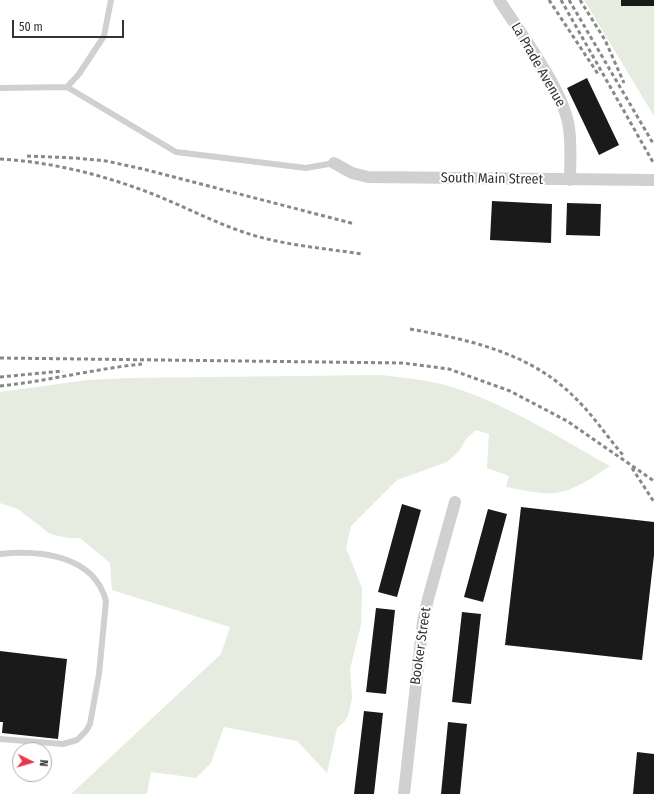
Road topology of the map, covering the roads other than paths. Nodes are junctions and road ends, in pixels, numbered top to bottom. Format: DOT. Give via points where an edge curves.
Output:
graph roads {
  1 [pos="111,0"];
  2 [pos="500,0"];
  3 [pos="67,87"];
  4 [pos="0,88"];
  5 [pos="334,164"];
  6 [pos="570,180"];
  7 [pos="654,180"];
  8 [pos="455,502"];
  9 [pos="0,554"];
  10 [pos="0,739"];
  11 [pos="404,794"];
  1 -- 3 [label="lane" via="104,36 79,74"];
  2 -- 6 [label="street, La Prade Avenue" via="562,103 570,139"];
  3 -- 4 [label="lane"];
  3 -- 5 [label="lane" via="176,152 306,168"];
  5 -- 6 [label="street, South Main Street" via="368,177"];
  6 -- 7 [label="street, South Main Street"];
  8 -- 11 [label="street, Booker Street" via="428,598"];
  9 -- 10 [label="lane" via="40,553 76,564 97,579 106,601 99,674 90,724 86,731 77,740 63,744"];
}
